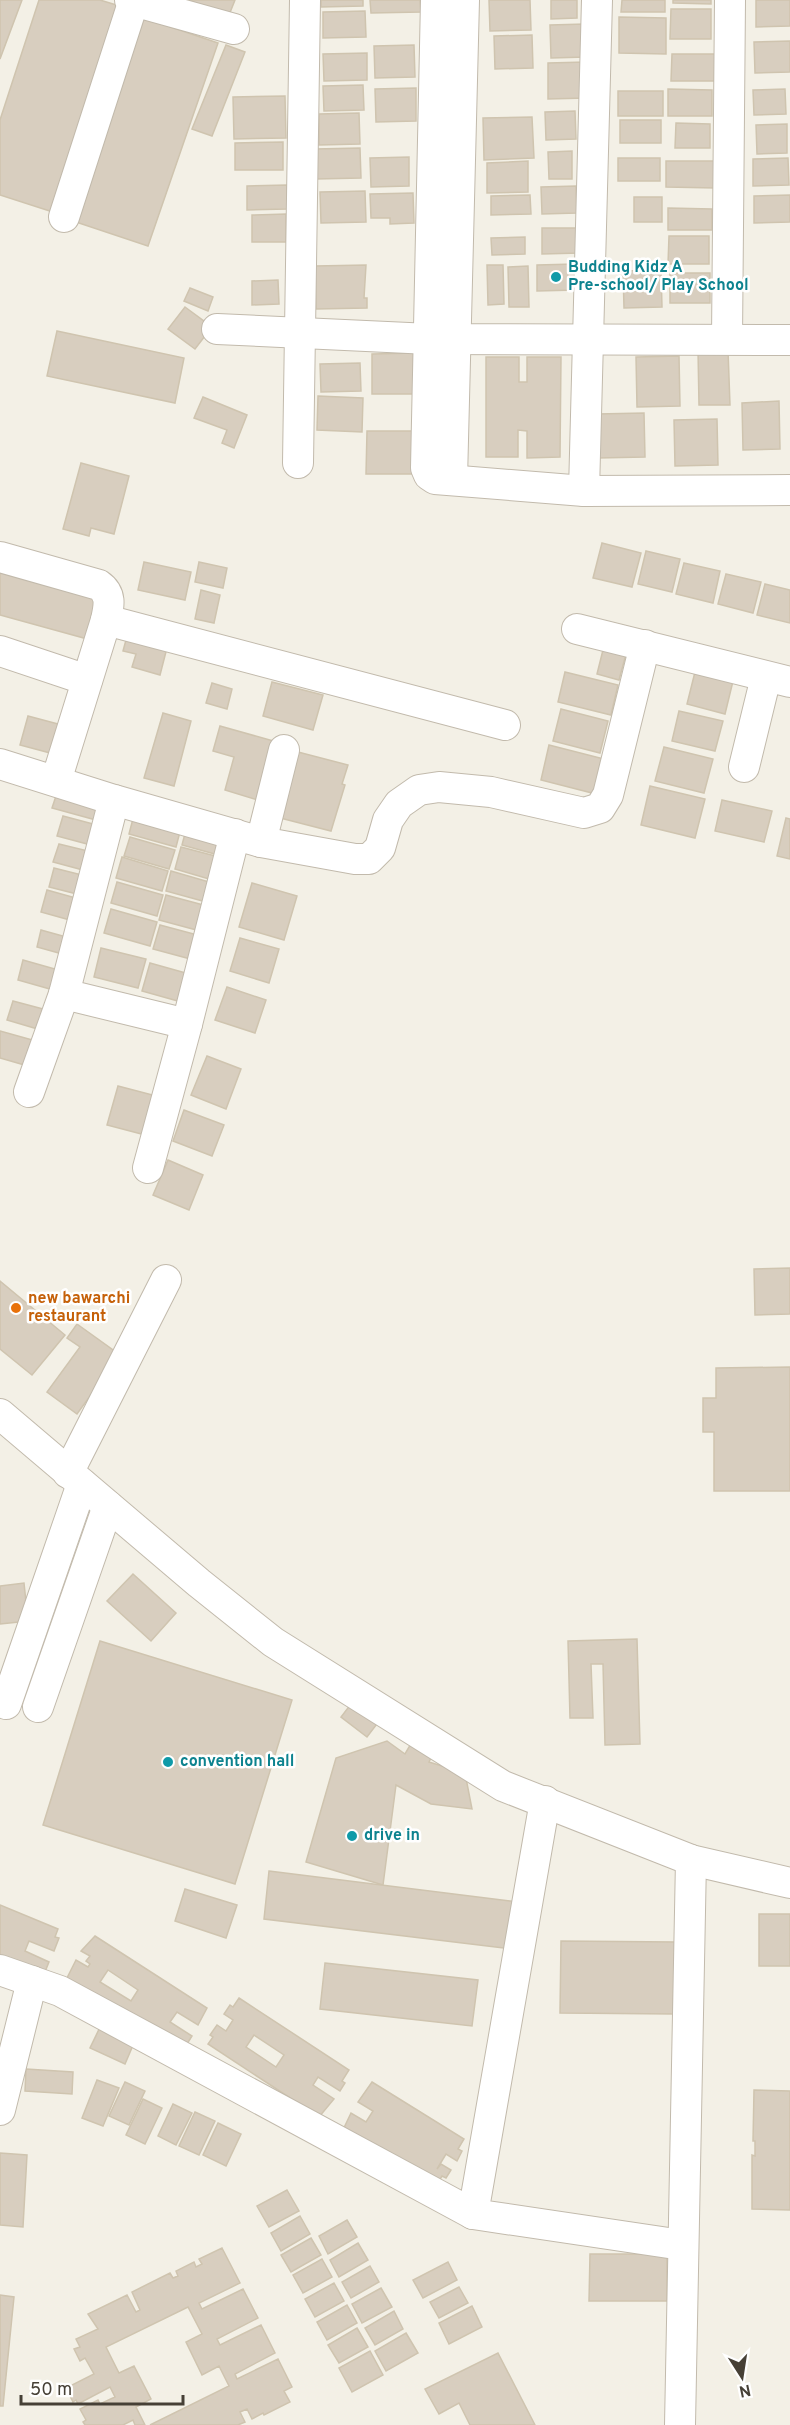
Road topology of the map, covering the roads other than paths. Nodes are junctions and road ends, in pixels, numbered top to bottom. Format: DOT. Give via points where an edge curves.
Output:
graph roads {
  1 [pos="133,0"];
  2 [pos="305,0"];
  3 [pos="436,0"];
  4 [pos="464,0"];
  5 [pos="597,0"];
  6 [pos="730,0"];
  7 [pos="234,29"];
  8 [pos="447,133"];
  9 [pos="64,217"];
  10 [pos="216,329"];
  11 [pos="301,333"];
  12 [pos="442,339"];
  13 [pos="588,339"];
  14 [pos="727,339"];
  15 [pos="790,340"];
  16 [pos="298,463"];
  17 [pos="584,490"];
  18 [pos="790,490"];
  19 [pos="0,557"];
  20 [pos="106,620"];
  21 [pos="577,629"];
  22 [pos="645,645"];
  23 [pos="0,651"];
  24 [pos="778,679"];
  25 [pos="87,680"];
  26 [pos="505,725"];
  27 [pos="284,750"];
  28 [pos="0,764"];
  29 [pos="744,767"];
  30 [pos="56,782"];
  31 [pos="114,800"];
  32 [pos="248,838"];
  33 [pos="64,994"];
  34 [pos="188,1024"];
  35 [pos="29,1092"];
  36 [pos="148,1168"];
  37 [pos="166,1280"];
  38 [pos="0,1414"];
  39 [pos="75,1478"];
  40 [pos="108,1506"];
  41 [pos="6,1704"];
  42 [pos="38,1707"];
  43 [pos="545,1801"];
  44 [pos="691,1860"];
  45 [pos="790,1883"];
  46 [pos="0,1970"];
  47 [pos="32,1982"];
  48 [pos="0,1995"];
  49 [pos="0,2110"];
  50 [pos="473,2214"];
  51 [pos="682,2245"];
  52 [pos="680,2425"];
  1 -- 7 [label="street"];
  1 -- 9 [label="street"];
  2 -- 11 [label="street"];
  3 -- 8 [label="street"];
  4 -- 8 [label="street"];
  5 -- 13 [label="street"];
  6 -- 14 [label="street"];
  8 -- 12 [label="street"];
  10 -- 11 [label="street"];
  11 -- 12 [label="street"];
  11 -- 16 [label="street"];
  12 -- 13 [label="street"];
  12 -- 17 [label="street" via="452,480"];
  13 -- 14 [label="street"];
  13 -- 17 [label="street"];
  14 -- 15 [label="street"];
  17 -- 18 [label="street"];
  19 -- 20 [label="street" via="99,585 108,596"];
  20 -- 25 [label="street"];
  20 -- 26 [label="street"];
  21 -- 22 [label="street"];
  22 -- 24 [label="street"];
  22 -- 32 [label="street" via="608,795 600,807 584,813 491,792 439,787 418,790 399,804 388,820 380,848 369,859"];
  23 -- 25 [label="street"];
  24 -- 29 [label="street"];
  25 -- 30 [label="street"];
  27 -- 32 [label="street"];
  28 -- 30 [label="street"];
  30 -- 31 [label="street"];
  31 -- 32 [label="street"];
  31 -- 33 [label="street"];
  32 -- 34 [label="street"];
  33 -- 34 [label="street"];
  33 -- 35 [label="street"];
  34 -- 36 [label="street"];
  37 -- 39 [label="street"];
  38 -- 39 [label="street"];
  39 -- 40 [label="street"];
  39 -- 41 [label="street"];
  40 -- 42 [label="street"];
  40 -- 43 [label="street" via="273,1642 503,1786"];
  43 -- 44 [label="street"];
  43 -- 50 [label="street"];
  44 -- 45 [label="street"];
  44 -- 51 [label="street"];
  46 -- 47 [label="street"];
  47 -- 48 [label="street"];
  47 -- 49 [label="street"];
  47 -- 50 [label="street" via="60,1991"];
  50 -- 51 [label="street"];
  51 -- 52 [label="street"];
}
